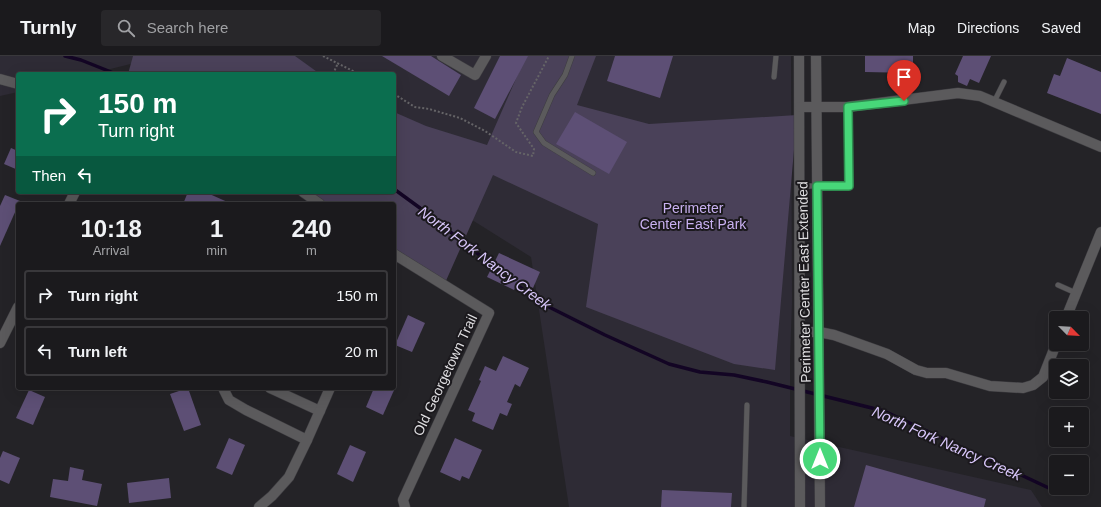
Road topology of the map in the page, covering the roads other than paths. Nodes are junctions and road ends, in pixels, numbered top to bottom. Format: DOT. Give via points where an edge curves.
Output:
graph roads {
  1 [pos="442,56"];
  2 [pos="486,56"];
  3 [pos="572,56"];
  4 [pos="776,56"];
  5 [pos="799,56"];
  6 [pos="816,56"];
  7 [pos="774,77"];
  8 [pos="0,79"];
  9 [pos="1004,82"];
  10 [pos="16,83"];
  11 [pos="994,102"];
  12 [pos="800,107"];
  13 [pos="816,107"];
  14 [pos="848,107"];
  15 [pos="1101,147"];
  16 [pos="593,173"];
  17 [pos="800,186"];
  18 [pos="817,186"];
  19 [pos="306,194"];
  20 [pos="317,202"];
  21 [pos="1101,232"];
  22 [pos="396,255"];
  23 [pos="1058,286"];
  24 [pos="1076,293"];
  25 [pos="16,311"];
  26 [pos="1069,311"];
  27 [pos="800,332"];
  28 [pos="819,332"];
  29 [pos="0,343"];
  30 [pos="1053,351"];
  31 [pos="224,390"];
  32 [pos="274,390"];
  33 [pos="329,390"];
  34 [pos="747,405"];
  35 [pos="320,411"];
  36 [pos="307,440"];
  37 [pos="259,507"];
  38 [pos="405,507"];
  39 [pos="744,507"];
  40 [pos="800,507"];
  41 [pos="820,507"];
  1 -- 2 [label="street" via="475,75"];
  3 -- 16 [label="lane" via="536,132 544,143"];
  4 -- 7 [label="lane"];
  5 -- 12 [label="street, Perimeter Center East Extended"];
  6 -- 13 [label="street, Perimeter Center East Extended"];
  8 -- 10 [label="street"];
  9 -- 11 [label="lane"];
  11 -- 14 [label="street" via="980,96 958,93"];
  11 -- 15 [label="street"];
  12 -- 13 [label="street"];
  12 -- 17 [label="street, Perimeter Center East Extended"];
  13 -- 14 [label="street"];
  13 -- 18 [label="street, Perimeter Center East Extended"];
  14 -- 18 [label="lane" via="849,186"];
  17 -- 18 [label="lane"];
  17 -- 27 [label="street, Perimeter Center East Extended"];
  18 -- 28 [label="street, Perimeter Center East Extended"];
  19 -- 20 [label="street"];
  21 -- 24 [label="street"];
  22 -- 38 [label="street, Old Georgetown Trail" via="488,313 403,500"];
  23 -- 24 [label="lane"];
  24 -- 26 [label="street"];
  25 -- 29 [label="street"];
  27 -- 28 [label="street"];
  27 -- 40 [label="street, Perimeter Center East Extended"];
  28 -- 30 [label="street" via="845,338 887,354 916,370 946,373 990,386 1023,388 1033,385 1043,377"];
  28 -- 41 [label="street, Perimeter Center East Extended"];
  31 -- 36 [label="street" via="230,400 246,410"];
  32 -- 35 [label="street"];
  33 -- 35 [label="street"];
  34 -- 39 [label="lane"];
  35 -- 36 [label="street"];
  36 -- 37 [label="street" via="289,477"];
}
